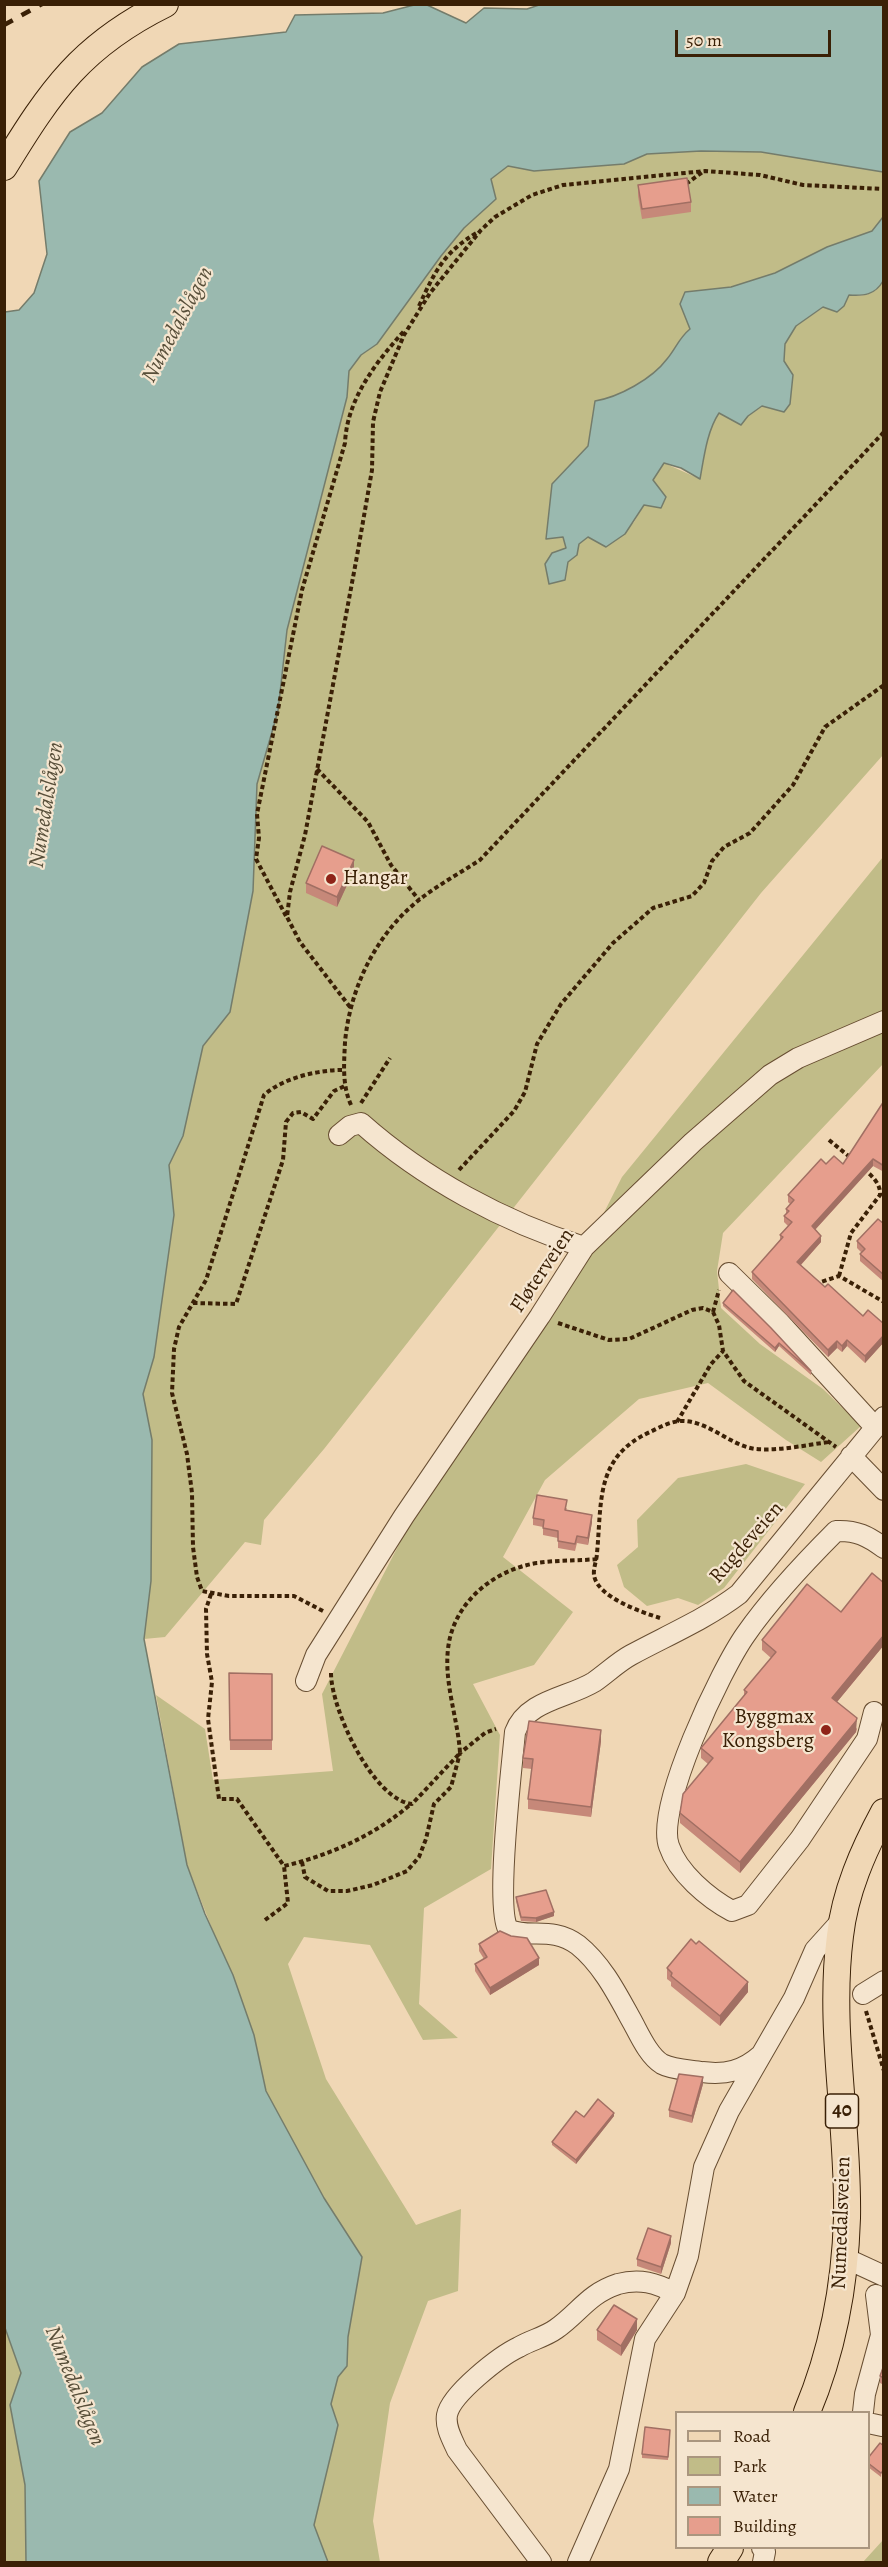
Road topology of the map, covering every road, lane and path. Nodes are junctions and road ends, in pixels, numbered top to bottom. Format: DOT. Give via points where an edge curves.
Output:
graph roads {
  1 [pos="165,4"];
  2 [pos="4,167"];
  3 [pos="705,171"];
  4 [pos="640,177"];
  5 [pos="648,185"];
  6 [pos="682,186"];
  7 [pos="884,189"];
  8 [pos="481,230"];
  9 [pos="412,322"];
  10 [pos="884,432"];
  11 [pos="884,685"];
  12 [pos="316,768"];
  13 [pos="419,900"];
  14 [pos="287,917"];
  15 [pos="350,1007"];
  16 [pos="884,1020"];
  17 [pos="390,1058"];
  18 [pos="343,1070"];
  19 [pos="345,1086"];
  20 [pos="347,1098"];
  21 [pos="360,1105"];
  22 [pos="339,1135"];
  23 [pos="830,1140"];
  24 [pos="446,1184"];
  25 [pos="584,1247"];
  26 [pos="729,1273"];
  27 [pos="839,1276"];
  28 [pos="809,1289"];
  29 [pos="884,1302"];
  30 [pos="193,1303"];
  31 [pos="540,1316"];
  32 [pos="723,1351"];
  33 [pos="677,1422"];
  34 [pos="879,1422"];
  35 [pos="829,1442"];
  36 [pos="850,1456"];
  37 [pos="884,1490"];
  38 [pos="884,1548"];
  39 [pos="597,1560"];
  40 [pos="211,1594"];
  41 [pos="690,1625"];
  42 [pos="330,1633"];
  43 [pos="306,1681"];
  44 [pos="874,1712"];
  45 [pos="519,1721"];
  46 [pos="460,1753"];
  47 [pos="412,1804"];
  48 [pos="884,1812"];
  49 [pos="302,1862"];
  50 [pos="284,1866"];
  51 [pos="265,1920"];
  52 [pos="843,1920"];
  53 [pos="884,1981"];
  54 [pos="863,1994"];
  55 [pos="761,2055"];
  56 [pos="884,2071"];
  57 [pos="845,2258"];
  58 [pos="884,2276"];
  59 [pos="675,2293"];
  60 [pos="876,2295"];
  61 [pos="807,2411"];
  62 [pos="863,2411"];
  63 [pos="729,2549"];
  64 [pos="541,2562"];
  65 [pos="578,2562"];
  66 [pos="721,2562"];
  1 -- 2 [label="main road" via="128,23 65,76"];
  3 -- 4 [label="path"];
  3 -- 6 [label="path"];
  3 -- 7 [label="path" via="760,175 803,185"];
  4 -- 5 [label="path"];
  4 -- 8 [label="path" via="563,185 495,218"];
  8 -- 9 [label="path"];
  8 -- 9 [label="path" via="455,246 436,269"];
  9 -- 12 [label="path" via="380,392 373,422 372,470"];
  9 -- 14 [label="path" via="382,355 346,421 345,443 302,590 257,814 256,859"];
  10 -- 13 [label="path" via="480,860"];
  11 -- 24 [label="path" via="825,727 793,785 750,833 724,847 692,896 653,908 613,943 561,1004 537,1044 525,1092 514,1111"];
  12 -- 13 [label="path" via="368,822 391,865"];
  12 -- 14 [label="path"];
  13 -- 15 [label="path" via="382,939 365,967"];
  14 -- 15 [label="path" via="300,942"];
  15 -- 18 [label="path"];
  16 -- 25 [label="street, Fløterveien" via="798,1058 770,1075 693,1142"];
  17 -- 21 [label="path"];
  18 -- 19 [label="path"];
  18 -- 30 [label="path" via="277,1083 264,1095 206,1280"];
  19 -- 20 [label="path"];
  19 -- 30 [label="path" via="334,1091 313,1119 301,1112 293,1113 286,1122 283,1160 237,1304"];
  22 -- 24 [label="street" via="361,1123 396,1154"];
  23 -- 27 [label="path" via="875,1179 881,1190 851,1233"];
  24 -- 25 [label="street" via="540,1234"];
  25 -- 31 [label="street, Fløterveien"];
  26 -- 34 [label="street, Rugdeveien"];
  27 -- 28 [label="path" via="822,1280"];
  27 -- 29 [label="path"];
  30 -- 40 [label="path" via="179,1328 174,1349 172,1393 188,1454 197,1577 202,1591"];
  31 -- 32 [label="path" via="609,1341 629,1339 704,1308 713,1312 719,1325"];
  31 -- 42 [label="street, Fløterveien"];
  32 -- 33 [label="path" via="711,1364"];
  32 -- 35 [label="path" via="744,1381"];
  33 -- 35 [label="path" via="685,1421 724,1435 736,1445 758,1449"];
  33 -- 39 [label="path" via="647,1433 619,1452 602,1486"];
  34 -- 36 [label="street, Rugdeveien"];
  35 -- 36 [label="path"];
  36 -- 37 [label="street"];
  36 -- 41 [label="street, Rugdeveien" via="739,1594"];
  38 -- 44 [label="street" via="852,1530 836,1531 746,1634 713,1692 666,1818 668,1846 711,1899 732,1911 748,1905 800,1839 867,1739"];
  39 -- 41 [label="path" via="594,1575 602,1593 640,1612"];
  39 -- 46 [label="path" via="536,1563 499,1575 461,1611 448,1648 451,1703"];
  40 -- 42 [label="path" via="294,1596 324,1612"];
  40 -- 50 [label="path" via="206,1609 212,1682 208,1719 219,1799 237,1799"];
  41 -- 45 [label="street, Rugdeveien" via="629,1656 592,1683 535,1707"];
  42 -- 43 [label="street, Fløterveien" via="316,1654"];
  42 -- 47 [label="path" via="331,1689 341,1717 381,1787 392,1797"];
  45 -- 46 [label="path" via="485,1733"];
  45 -- 55 [label="street, Numedalsveien" via="505,1850 503,1919 508,1929 564,1936 579,1947 596,1962 647,2048 661,2063 728,2073 748,2067"];
  46 -- 47 [label="path"];
  46 -- 49 [label="path" via="451,1787 434,1804 419,1857 407,1871 373,1886 328,1891 305,1877"];
  47 -- 49 [label="path" via="385,1827"];
  48 -- 52 [label="main road, Numedalsveien / 40" via="856,1871"];
  49 -- 50 [label="path"];
  50 -- 51 [label="path" via="288,1903"];
  52 -- 55 [label="street, Numedalsveien" via="815,1950 794,1998"];
  52 -- 57 [label="main road, Numedalsveien / 40" via="836,2001 846,2184"];
  53 -- 54 [label="street"];
  54 -- 56 [label="path"];
  55 -- 59 [label="street, Numedalsveien" via="729,2111 704,2167 688,2256"];
  57 -- 58 [label="street"];
  57 -- 61 [label="main road, Numedalsveien / 40" via="834,2333"];
  59 -- 64 [label="street" via="646,2281 602,2291 554,2331 519,2346 488,2368 451,2405 447,2428 457,2450"];
  59 -- 65 [label="street, Numedalsveien" via="645,2339 619,2469"];
  60 -- 62 [label="street" via="881,2335"];
  63 -- 66 [label="main road"];
}
